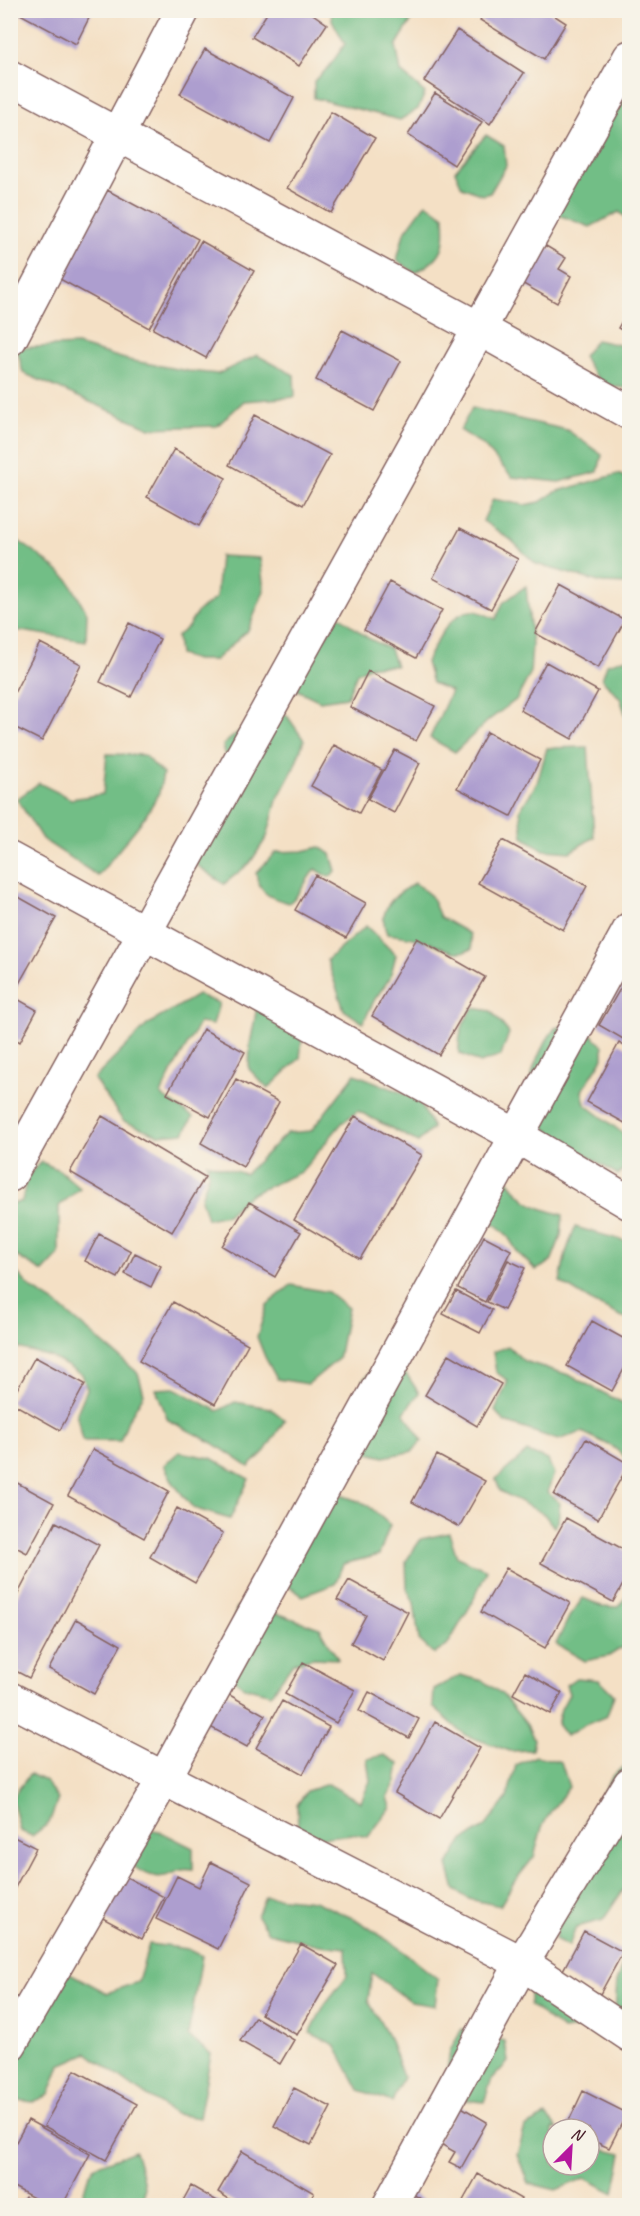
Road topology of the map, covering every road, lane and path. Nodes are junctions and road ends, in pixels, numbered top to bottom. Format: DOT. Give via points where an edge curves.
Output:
graph roads {
  1 [pos="183,10"];
  2 [pos="630,57"];
  3 [pos="10,77"];
  4 [pos="118,135"];
  5 [pos="478,328"];
  6 [pos="10,339"];
  7 [pos="630,413"];
  8 [pos="10,859"];
  9 [pos="630,929"];
  10 [pos="146,933"];
  11 [pos="515,1135"];
  12 [pos="10,1175"];
  13 [pos="630,1203"];
  14 [pos="10,1699"];
  15 [pos="165,1777"];
  16 [pos="630,1784"];
  17 [pos="522,1963"];
  18 [pos="630,2035"];
  19 [pos="10,2044"];
  20 [pos="389,2205"];
  1 -- 4 [label="street"];
  2 -- 5 [label="street"];
  3 -- 4 [label="street"];
  4 -- 5 [label="street"];
  4 -- 6 [label="street"];
  5 -- 7 [label="street"];
  5 -- 10 [label="street"];
  8 -- 10 [label="street"];
  9 -- 11 [label="street"];
  10 -- 11 [label="street"];
  10 -- 12 [label="street"];
  11 -- 13 [label="street"];
  11 -- 15 [label="street"];
  14 -- 15 [label="street"];
  15 -- 17 [label="street"];
  15 -- 19 [label="street"];
  16 -- 17 [label="street"];
  17 -- 18 [label="street"];
  17 -- 20 [label="street"];
}
